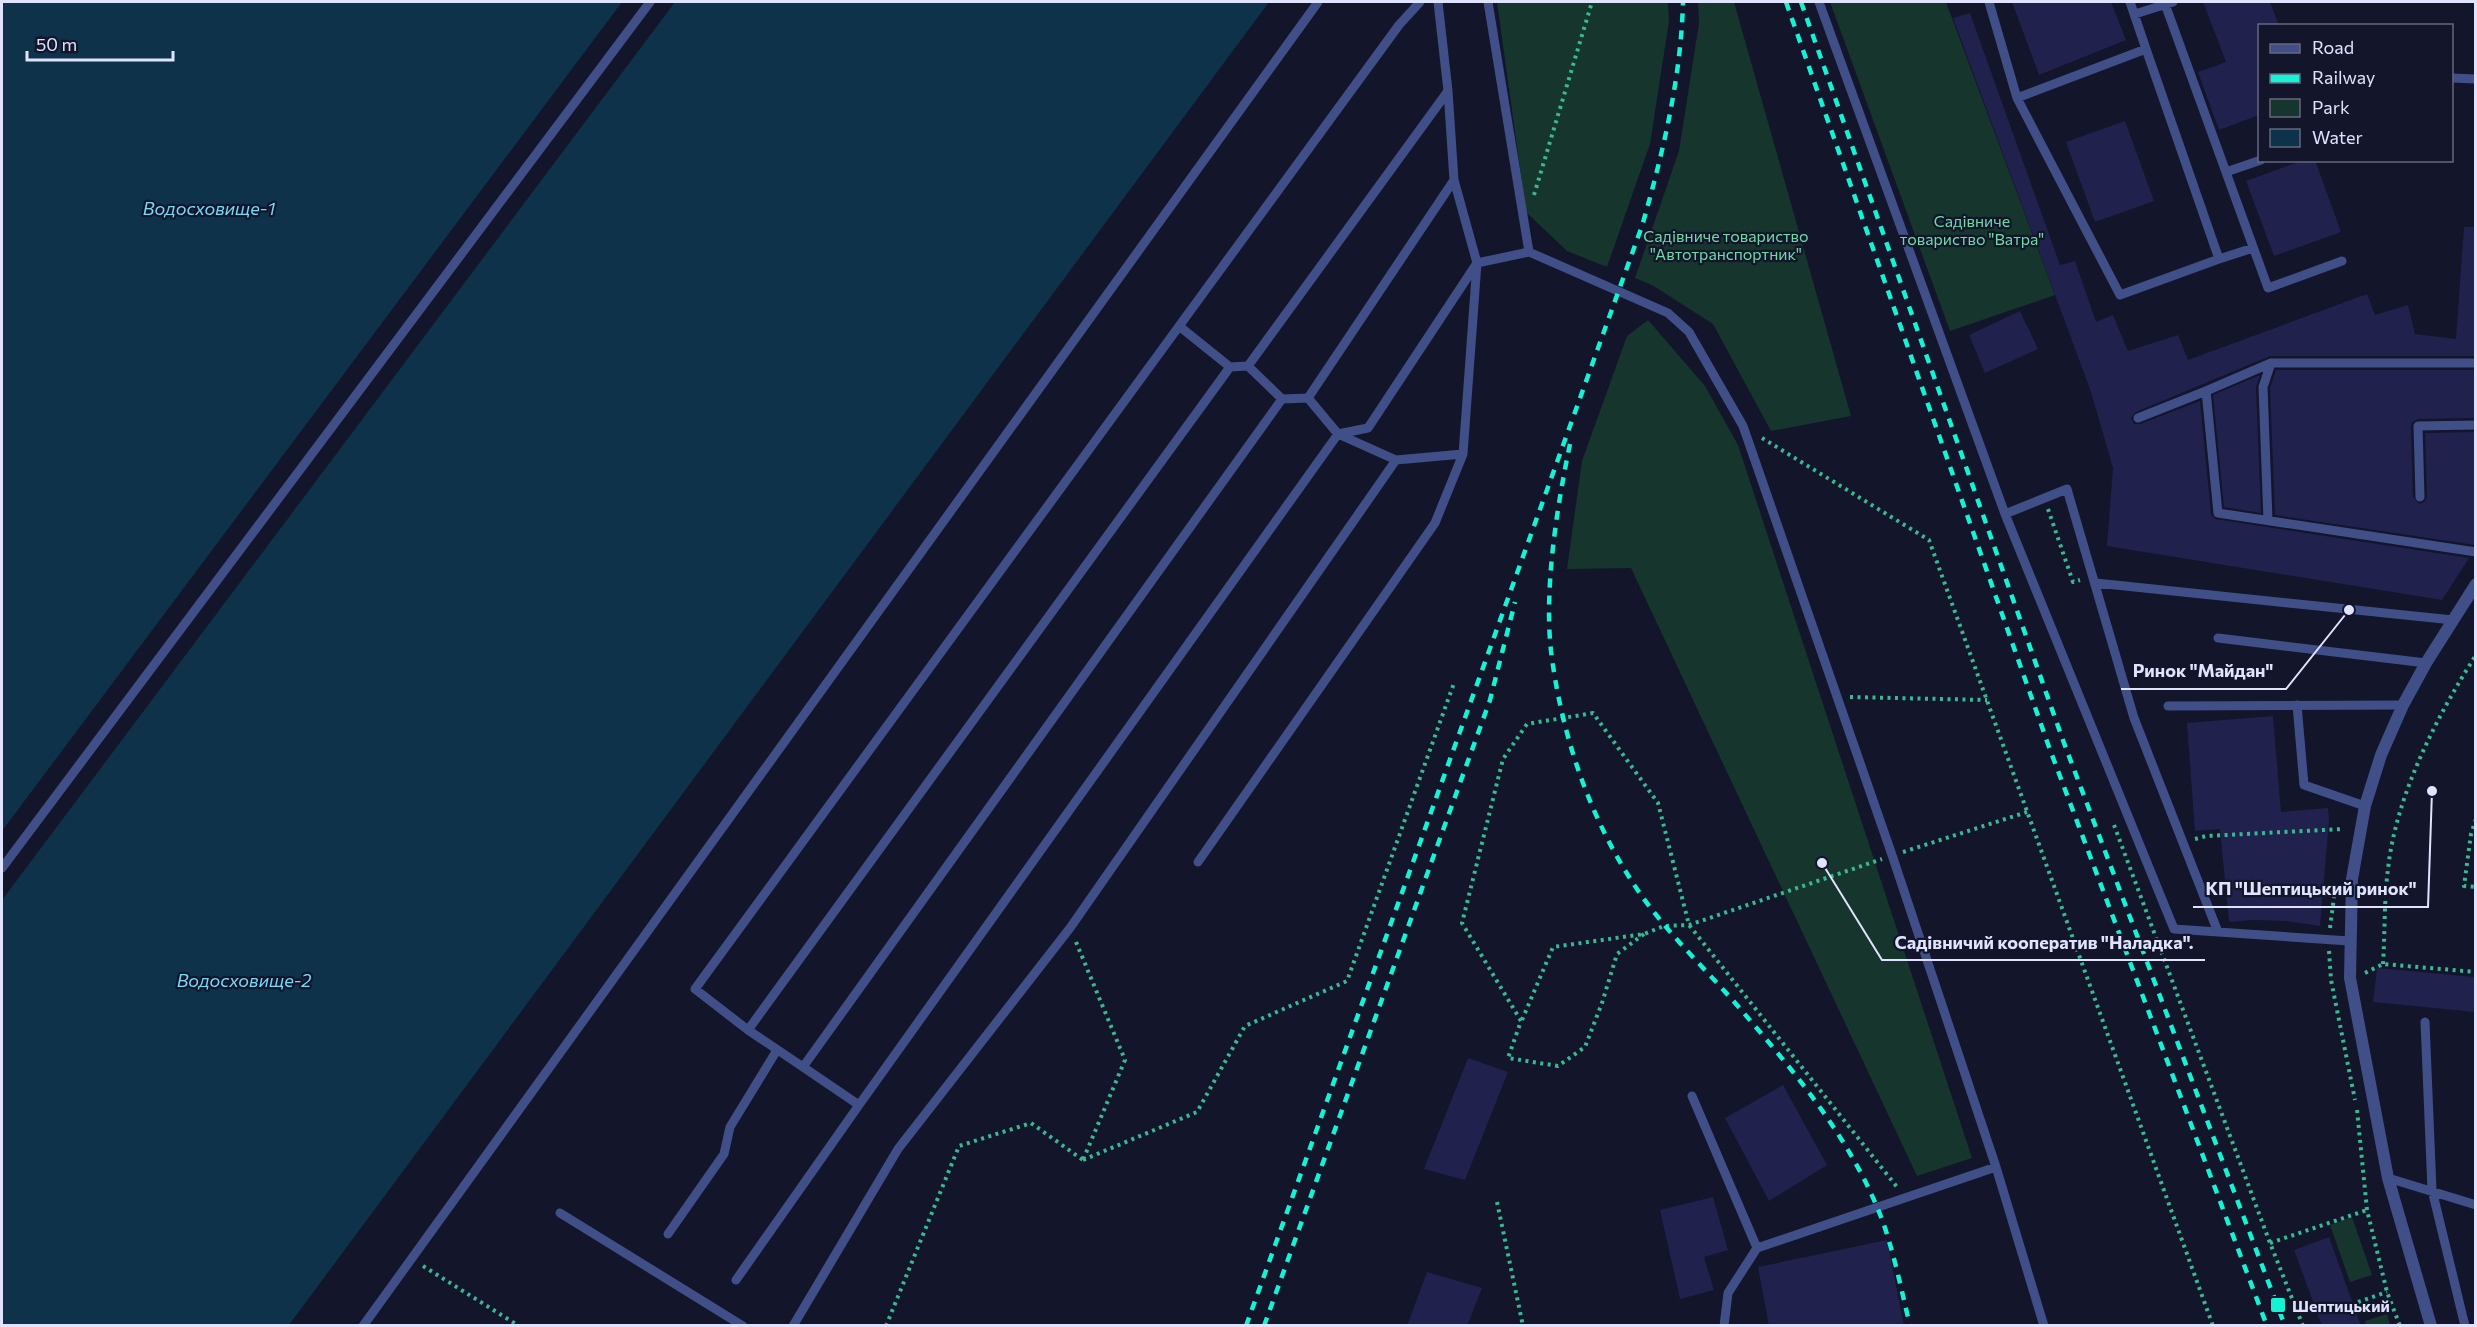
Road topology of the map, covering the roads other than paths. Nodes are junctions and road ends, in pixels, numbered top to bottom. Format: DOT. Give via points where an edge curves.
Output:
graph roads {
  1 [pos="650,2"];
  2 [pos="1318,2"];
  3 [pos="1420,2"];
  4 [pos="1438,2"];
  5 [pos="1488,2"];
  6 [pos="1819,2"];
  7 [pos="1989,2"];
  8 [pos="2130,2"];
  9 [pos="2169,3"];
  10 [pos="2135,14"];
  11 [pos="2146,48"];
  12 [pos="2453,78"];
  13 [pos="2475,79"];
  14 [pos="1448,91"];
  15 [pos="2017,98"];
  16 [pos="2258,161"];
  17 [pos="2226,172"];
  18 [pos="1454,180"];
  19 [pos="2253,248"];
  20 [pos="1529,252"];
  21 [pos="2219,259"];
  22 [pos="2342,261"];
  23 [pos="1477,263"];
  24 [pos="1179,326"];
  25 [pos="2271,363"];
  26 [pos="2475,363"];
  27 [pos="1248,366"];
  28 [pos="1230,367"];
  29 [pos="2206,391"];
  30 [pos="1308,398"];
  31 [pos="1282,399"];
  32 [pos="2138,418"];
  33 [pos="2475,425"];
  34 [pos="1338,434"];
  35 [pos="1463,454"];
  36 [pos="1396,460"];
  37 [pos="2420,496"];
  38 [pos="2005,514"];
  39 [pos="2268,520"];
  40 [pos="2475,552"];
  41 [pos="2096,583"];
  42 [pos="2475,584"];
  43 [pos="2453,620"];
  44 [pos="2218,638"];
  45 [pos="2426,663"];
  46 [pos="2297,705"];
  47 [pos="2403,705"];
  48 [pos="2168,706"];
  49 [pos="2365,806"];
  50 [pos="1198,862"];
  51 [pos="2,868"];
  52 [pos="2218,932"];
  53 [pos="2349,942"];
  54 [pos="2425,1022"];
  55 [pos="748,1030"];
  56 [pos="777,1050"];
  57 [pos="803,1067"];
  58 [pos="1692,1096"];
  59 [pos="859,1105"];
  60 [pos="1996,1167"];
  61 [pos="2388,1178"];
  62 [pos="2432,1190"];
  63 [pos="2475,1205"];
  64 [pos="560,1213"];
  65 [pos="669,1234"];
  66 [pos="1757,1248"];
  67 [pos="736,1280"];
  68 [pos="363,1326"];
  69 [pos="743,1326"];
  70 [pos="793,1326"];
  71 [pos="1724,1326"];
  72 [pos="2044,1326"];
  73 [pos="2431,1326"];
  74 [pos="2465,1326"];
  1 -- 51 [label="lane"];
  2 -- 68 [label="lane"];
  3 -- 24 [label="lane" via="1399,25"];
  4 -- 14 [label="lane"];
  5 -- 20 [label="lane"];
  6 -- 38 [label="lane"];
  7 -- 15 [label="lane"];
  8 -- 10 [label="lane"];
  9 -- 10 [label="lane"];
  9 -- 17 [label="lane"];
  10 -- 11 [label="lane"];
  11 -- 15 [label="lane"];
  11 -- 21 [label="lane"];
  12 -- 13 [label="lane"];
  14 -- 18 [label="lane"];
  14 -- 27 [label="lane"];
  15 -- 21 [label="lane" via="2120,295"];
  16 -- 17 [label="lane"];
  17 -- 19 [label="lane"];
  18 -- 23 [label="lane"];
  18 -- 30 [label="lane"];
  19 -- 21 [label="lane"];
  19 -- 22 [label="lane" via="2268,288"];
  20 -- 23 [label="lane"];
  20 -- 60 [label="lane" via="1668,313 1689,332 1743,426"];
  23 -- 34 [label="lane" via="1368,428"];
  23 -- 35 [label="lane"];
  24 -- 28 [label="lane"];
  24 -- 55 [label="lane" via="695,989"];
  25 -- 26 [label="lane"];
  25 -- 29 [label="lane"];
  25 -- 39 [label="lane" via="2262,387"];
  27 -- 28 [label="lane"];
  27 -- 31 [label="lane"];
  28 -- 55 [label="lane"];
  29 -- 32 [label="lane"];
  29 -- 39 [label="lane" via="2218,513"];
  30 -- 31 [label="lane"];
  30 -- 34 [label="lane"];
  31 -- 57 [label="lane"];
  33 -- 37 [label="lane" via="2418,426"];
  34 -- 36 [label="lane"];
  34 -- 59 [label="lane"];
  35 -- 36 [label="lane"];
  35 -- 50 [label="lane" via="1435,523"];
  36 -- 70 [label="lane" via="1070,928 898,1149"];
  38 -- 41 [label="lane" via="2067,489"];
  38 -- 52 [label="lane" via="2174,929"];
  39 -- 40 [label="lane"];
  41 -- 43 [label="lane"];
  41 -- 52 [label="lane" via="2134,718"];
  42 -- 43 [label="street"];
  43 -- 45 [label="street"];
  44 -- 45 [label="lane"];
  45 -- 47 [label="street"];
  46 -- 47 [label="lane"];
  46 -- 48 [label="lane"];
  46 -- 49 [label="lane" via="2304,785"];
  47 -- 49 [label="street"];
  49 -- 53 [label="street" via="2352,879"];
  52 -- 53 [label="lane"];
  53 -- 61 [label="street" via="2350,978"];
  54 -- 62 [label="lane"];
  55 -- 56 [label="lane"];
  56 -- 57 [label="lane"];
  56 -- 65 [label="lane" via="730,1127 724,1154"];
  57 -- 59 [label="lane"];
  58 -- 66 [label="lane"];
  59 -- 67 [label="lane"];
  60 -- 66 [label="lane"];
  60 -- 72 [label="lane"];
  61 -- 62 [label="lane"];
  61 -- 73 [label="street"];
  62 -- 63 [label="lane"];
  62 -- 74 [label="lane"];
  64 -- 69 [label="lane"];
  66 -- 71 [label="lane" via="1728,1293"];
}
